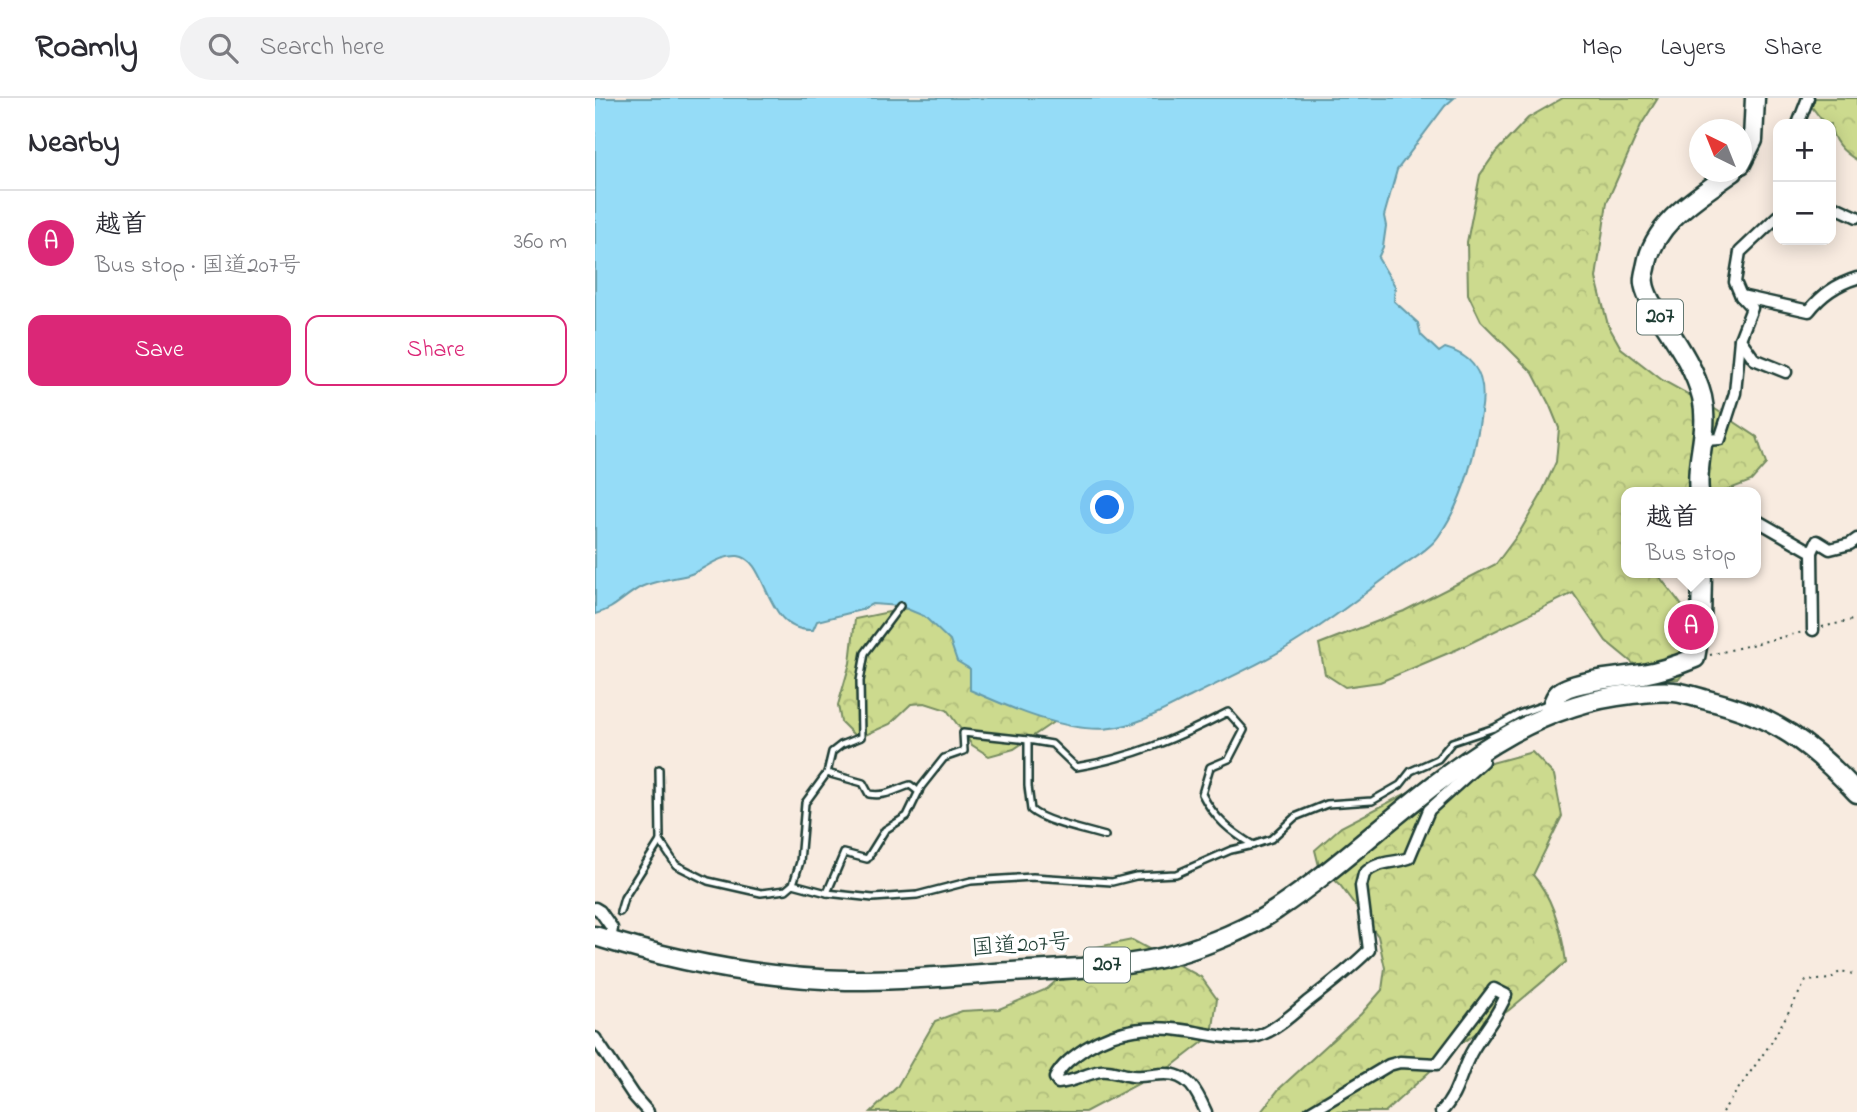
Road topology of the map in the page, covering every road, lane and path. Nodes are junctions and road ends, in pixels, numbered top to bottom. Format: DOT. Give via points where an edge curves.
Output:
graph roads {
  1 [pos="1755,98"];
  2 [pos="1808,98"];
  3 [pos="1800,119"];
  4 [pos="1752,142"];
  5 [pos="1718,182"];
  6 [pos="1836,207"];
  7 [pos="1857,217"];
  8 [pos="1773,221"];
  9 [pos="1857,278"];
  10 [pos="1741,296"];
  11 [pos="1740,340"];
  12 [pos="1787,372"];
  13 [pos="1704,440"];
  14 [pos="1698,487"];
  15 [pos="1761,523"];
  16 [pos="1857,539"];
  17 [pos="1812,552"];
  18 [pos="1702,578"];
  19 [pos="900,606"];
  20 [pos="1857,619"];
  21 [pos="1813,630"];
  22 [pos="1695,658"];
  23 [pos="1552,707"];
  24 [pos="1028,740"];
  25 [pos="1483,750"];
  26 [pos="659,769"];
  27 [pos="827,773"];
  28 [pos="919,792"];
  29 [pos="1857,793"];
  30 [pos="1105,836"];
  31 [pos="660,841"];
  32 [pos="1252,845"];
  33 [pos="793,884"];
  34 [pos="827,893"];
  35 [pos="595,908"];
  36 [pos="620,912"];
  37 [pos="602,939"];
  38 [pos="1857,975"];
  39 [pos="595,1038"];
  40 [pos="647,1112"];
  41 [pos="1206,1112"];
  42 [pos="1310,1112"];
  43 [pos="1441,1112"];
  44 [pos="1722,1112"];
  1 -- 4 [label="highway"];
  2 -- 3 [label="street"];
  5 -- 13 [label="highway, 207" via="1670,220 1648,253 1644,283 1702,397"];
  6 -- 7 [label="street"];
  8 -- 10 [label="street" via="1740,252 1735,282"];
  9 -- 10 [label="street" via="1822,295 1809,311"];
  10 -- 11 [label="street" via="1752,308"];
  11 -- 12 [label="street" via="1753,359"];
  11 -- 13 [label="street" via="1735,393 1720,439"];
  13 -- 14 [label="highway, 207"];
  15 -- 17 [label="street"];
  16 -- 17 [label="street" via="1830,549 1817,541"];
  17 -- 21 [label="street"];
  18 -- 22 [label="highway"];
  19 -- 27 [label="lane" via="865,653 860,681 861,737 832,752"];
  20 -- 21 [label="path"];
  21 -- 22 [label="path"];
  22 -- 23 [label="highway, 国道207号 / 207" via="1654,672 1563,689"];
  23 -- 25 [label="highway, 国道207号 / 207"];
  23 -- 29 [label="highway, 国道207号 / 207" via="1662,691 1714,701 1755,715 1807,743"];
  23 -- 32 [label="lane" via="1519,714 1452,742 1438,759 1411,771 1400,785 1372,801 1327,804 1295,817 1271,839"];
  24 -- 28 [label="lane" via="963,733 964,751 944,758"];
  24 -- 30 [label="lane" via="1031,810 1040,818"];
  24 -- 32 [label="lane" via="1052,744 1076,767 1179,738 1227,712 1244,730 1229,760 1210,767 1202,794 1229,830"];
  25 -- 37 [label="highway, 国道207号 / 207" via="1274,912 1176,954 1059,970 846,980 694,964"];
  25 -- 41 [label="street" via="1483,761 1429,810 1409,858 1381,863 1364,874 1361,887 1369,950 1291,1015 1262,1035 1214,1036 1155,1028 1105,1036 1059,1069 1055,1077 1058,1083 1072,1082 1102,1070 1181,1077"];
  26 -- 31 [label="lane"];
  27 -- 28 [label="lane" via="863,783 869,794 878,796 910,785"];
  27 -- 33 [label="lane" via="805,803 800,862"];
  28 -- 34 [label="lane" via="907,816 885,830 867,859 844,853"];
  31 -- 33 [label="lane" via="676,865 708,881 761,893 786,890"];
  31 -- 36 [label="lane"];
  32 -- 34 [label="lane" via="1176,874 1112,882 1033,877 971,881 917,895 873,898"];
  33 -- 34 [label="lane"];
  35 -- 37 [label="street" via="612,928"];
  38 -- 44 [label="path" via="1841,971 1831,979 1806,981 1771,1043"];
  39 -- 40 [label="street"];
  42 -- 43 [label="street" via="1389,1065 1437,1064 1494,989 1506,995 1502,1006"];
}
